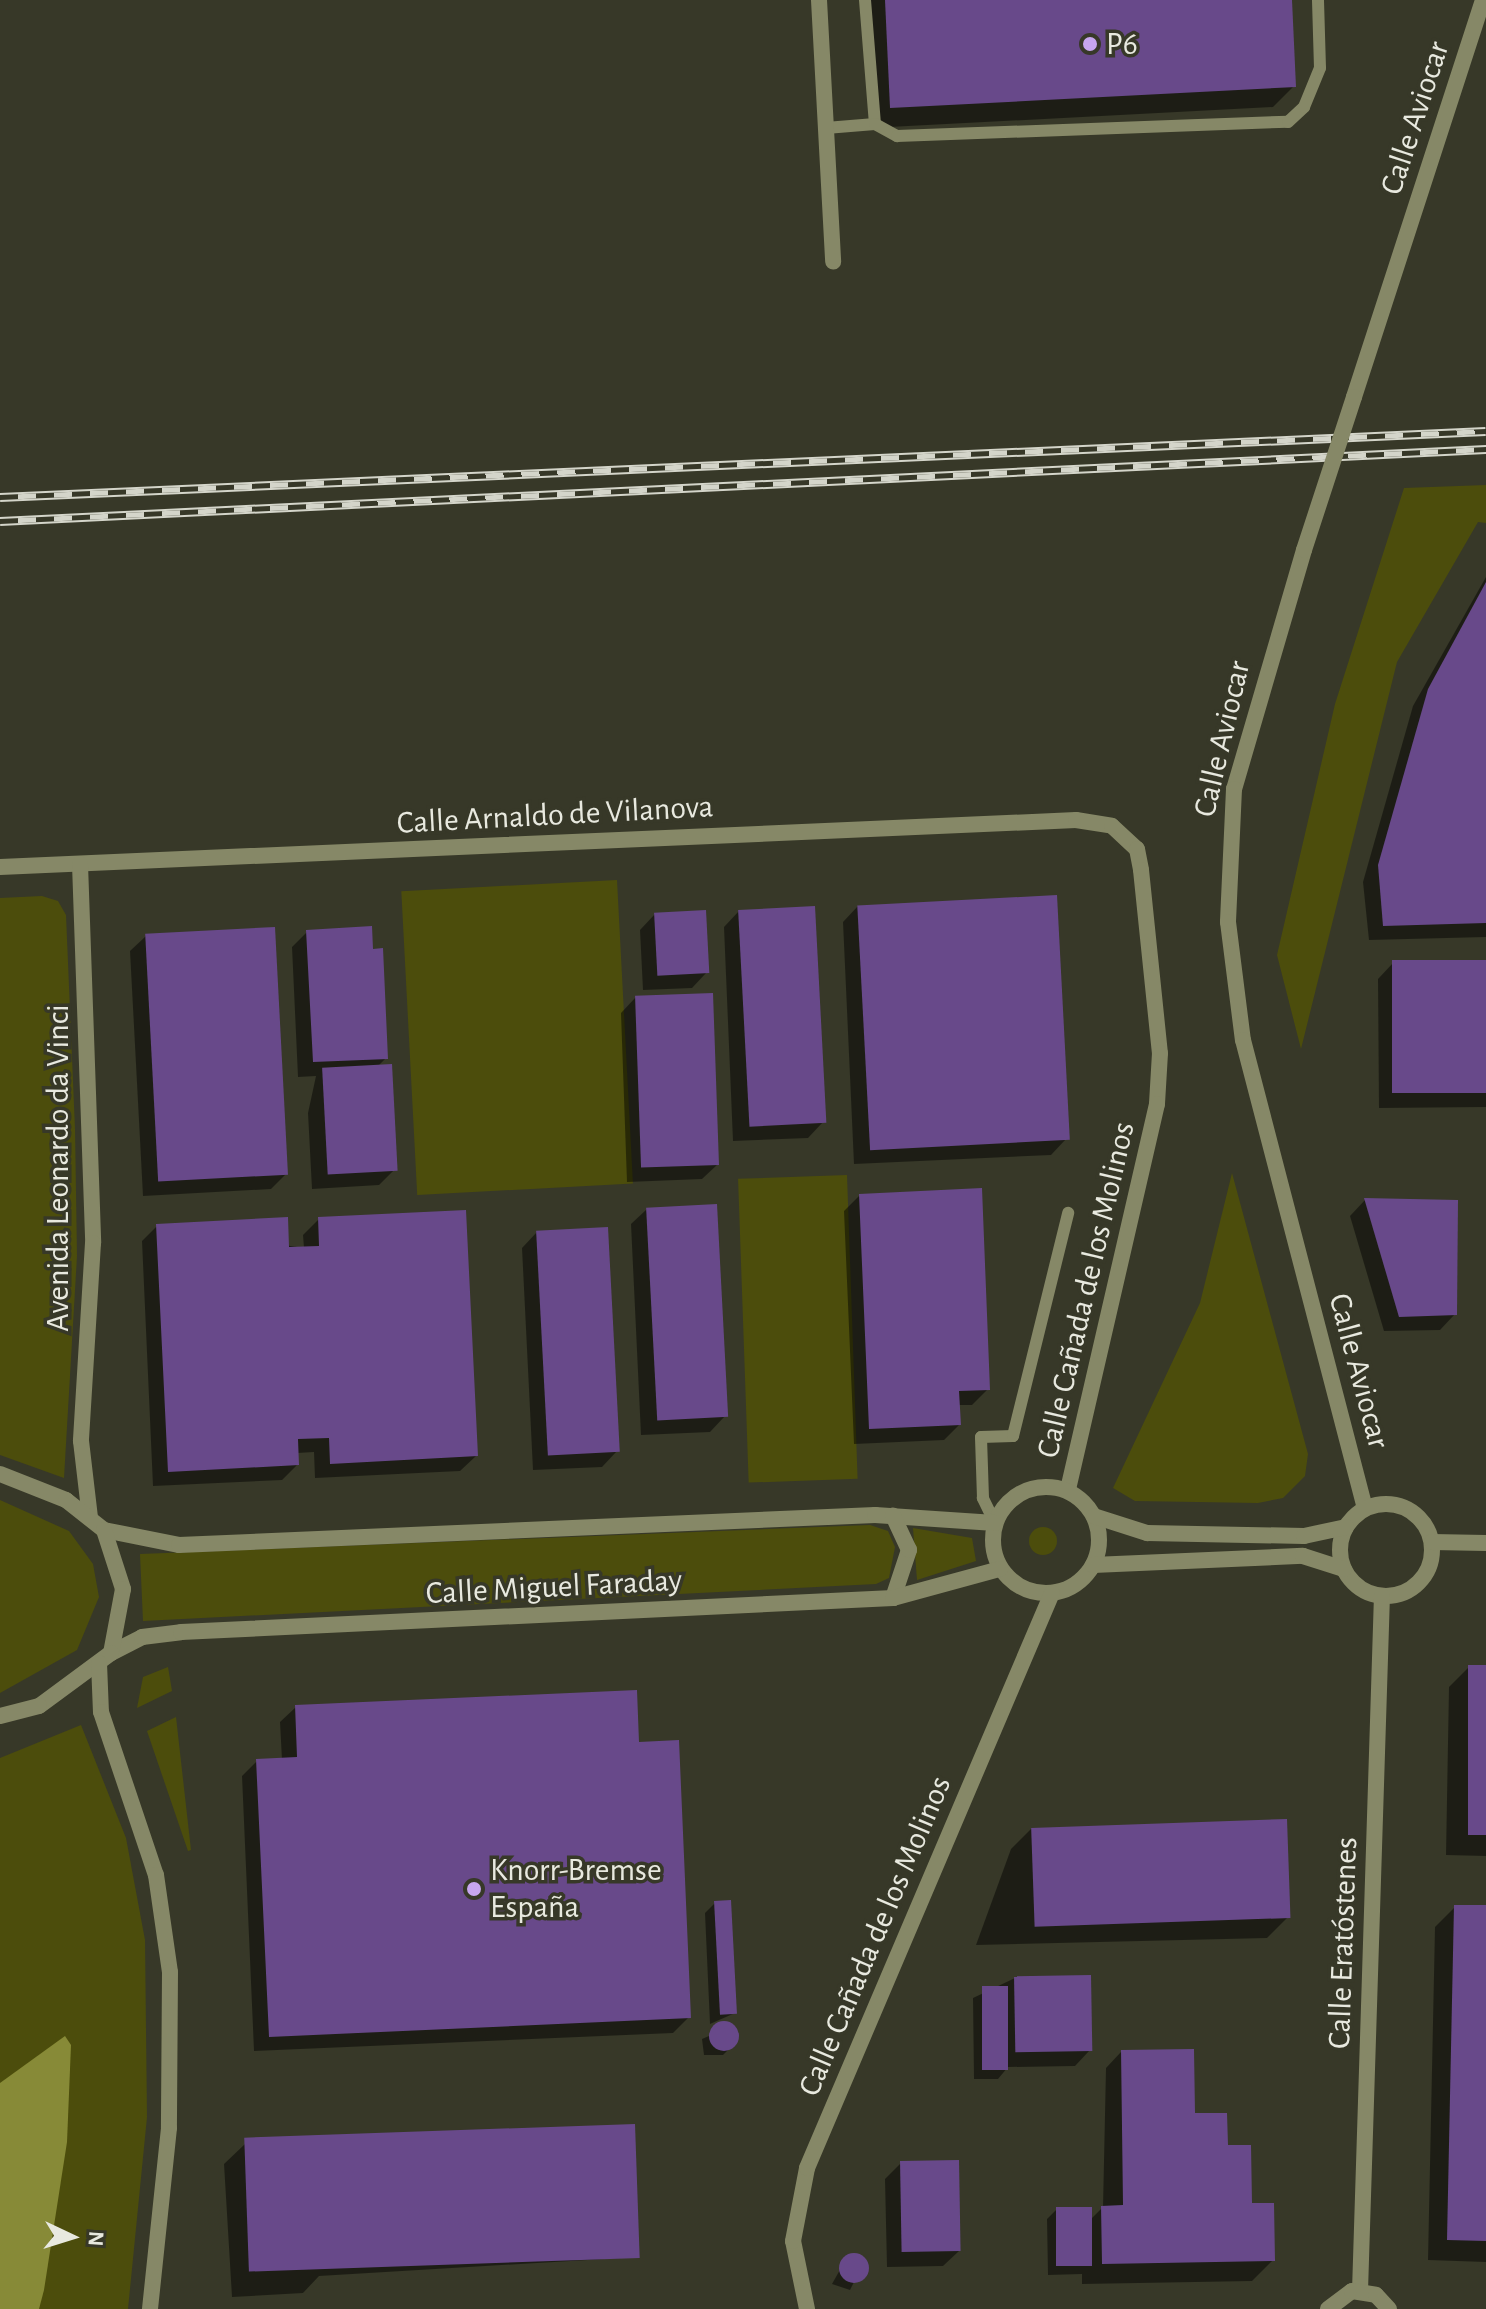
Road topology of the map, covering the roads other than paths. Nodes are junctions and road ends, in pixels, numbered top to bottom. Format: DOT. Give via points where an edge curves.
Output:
graph roads {
  1 [pos="819,0"];
  2 [pos="865,0"];
  3 [pos="1318,0"];
  4 [pos="1483,0"];
  5 [pos="875,124"];
  6 [pos="826,128"];
  7 [pos="833,262"];
  8 [pos="1112,826"];
  9 [pos="80,864"];
  10 [pos="0,867"];
  11 [pos="1068,1213"];
  12 [pos="0,1474"];
  13 [pos="1068,1491"];
  14 [pos="1365,1508"];
  15 [pos="893,1516"];
  16 [pos="1094,1516"];
  17 [pos="90,1518"];
  18 [pos="995,1523"];
  19 [pos="1346,1527"];
  20 [pos="104,1530"];
  21 [pos="1432,1542"];
  22 [pos="1486,1543"];
  23 [pos="1093,1565"];
  24 [pos="1000,1569"];
  25 [pos="1344,1569"];
  26 [pos="1052,1593"];
  27 [pos="1382,1596"];
  28 [pos="893,1598"];
  29 [pos="105,1658"];
  30 [pos="0,1716"];
  31 [pos="1360,2291"];
  32 [pos="150,2309"];
  33 [pos="807,2309"];
  34 [pos="1328,2309"];
  35 [pos="1389,2309"];
  1 -- 6 [label="street"];
  2 -- 5 [label="lane"];
  3 -- 5 [label="lane" via="1320,68 1304,107 1288,122 897,136"];
  4 -- 14 [label="street, Calle Aviocar, bridge" via="1304,550 1234,789 1228,922 1243,1040"];
  5 -- 6 [label="lane"];
  6 -- 7 [label="street"];
  8 -- 9 [label="street, Calle Arnaldo de Vilanova" via="1076,820"];
  8 -- 13 [label="street, Calle Cañada de los Molinos" via="1137,849 1144,885 1157,1104"];
  9 -- 10 [label="street, Calle Arnaldo de Vilanova"];
  9 -- 17 [label="street, Avenida Leonardo da Vinci" via="93,1243 81,1441"];
  11 -- 18 [label="lane" via="1013,1436 981,1437 983,1498"];
  12 -- 17 [label="street" via="66,1500"];
  13 -- 16 [label="street"];
  13 -- 18 [label="street" via="1033,1488 1003,1507"];
  14 -- 19 [label="street"];
  14 -- 21 [label="street" via="1407,1508"];
  15 -- 18 [label="street, Calle Miguel Faraday"];
  15 -- 20 [label="street, Calle Miguel Faraday" via="179,1545"];
  15 -- 28 [label="street" via="909,1550"];
  16 -- 19 [label="street" via="1147,1533 1304,1536"];
  16 -- 23 [label="street" via="1099,1542"];
  17 -- 20 [label="street"];
  18 -- 24 [label="street"];
  19 -- 25 [label="street"];
  20 -- 29 [label="street" via="123,1589"];
  21 -- 22 [label="street"];
  21 -- 27 [label="street" via="1418,1584"];
  23 -- 25 [label="street" via="1303,1556"];
  23 -- 26 [label="street" via="1070,1588"];
  24 -- 26 [label="street" via="1023,1588"];
  24 -- 28 [label="street, Calle Miguel Faraday"];
  25 -- 27 [label="street" via="1363,1590"];
  26 -- 33 [label="street, Calle Cañada de los Molinos" via="807,2168 793,2241"];
  27 -- 31 [label="street, Calle Eratóstenes"];
  28 -- 29 [label="street, Calle Miguel Faraday" via="181,1632 142,1637"];
  29 -- 30 [label="street, Calle Miguel Faraday" via="39,1706"];
  29 -- 32 [label="street" via="101,1712 156,1875 170,1972 169,2128"];
  31 -- 34 [label="street" via="1340,2295"];
  31 -- 35 [label="street"];
}
